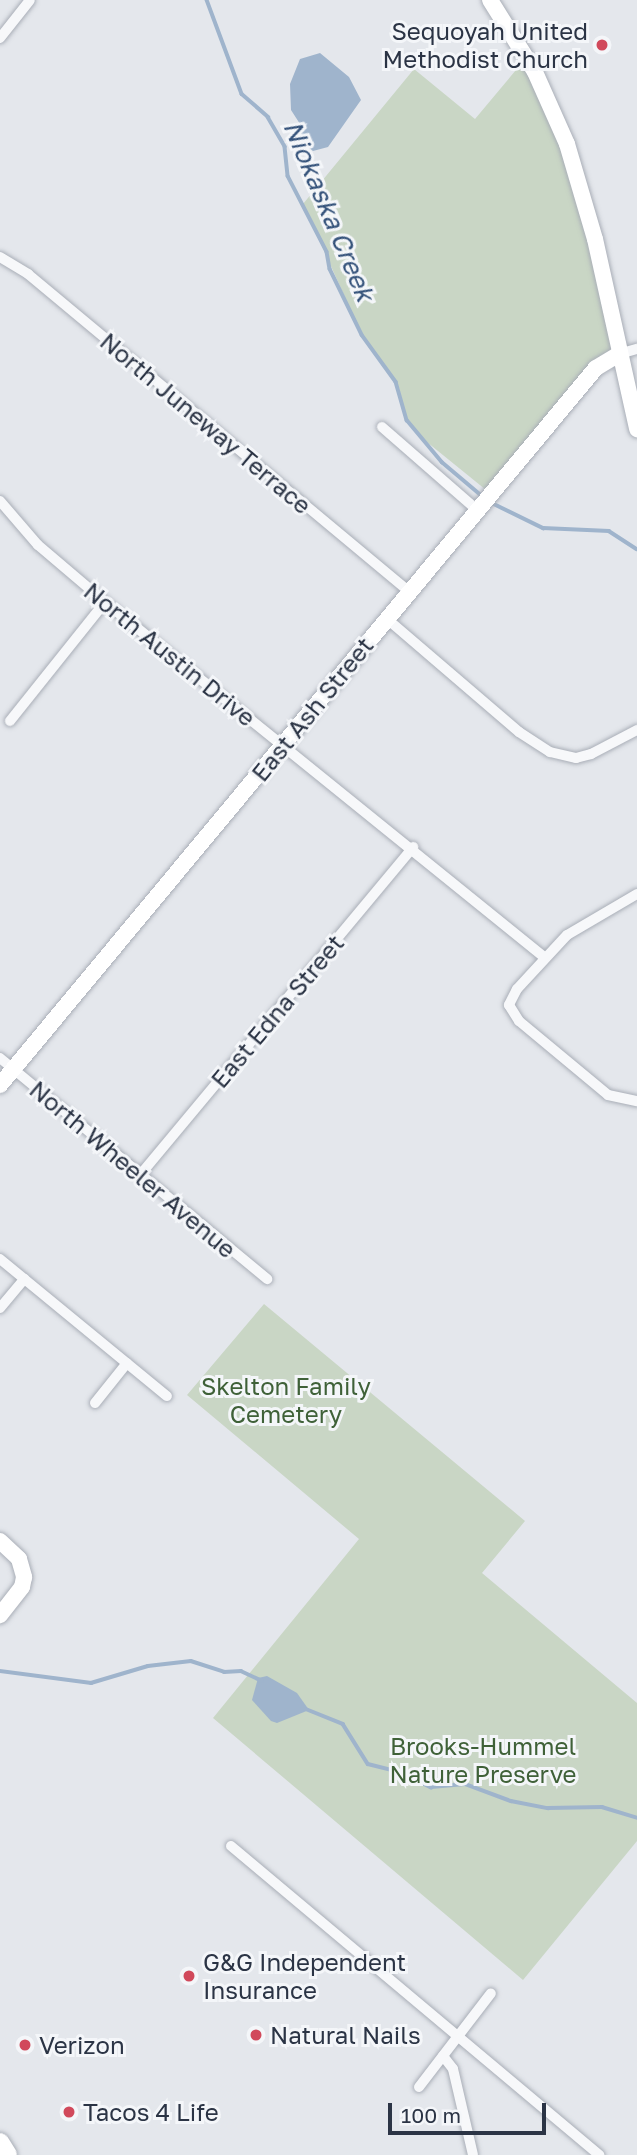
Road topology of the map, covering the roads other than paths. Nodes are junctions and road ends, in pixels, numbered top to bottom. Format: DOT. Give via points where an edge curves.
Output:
graph roads {
  1 [pos="30,0"];
  2 [pos="490,0"];
  3 [pos="0,38"];
  4 [pos="0,257"];
  5 [pos="637,349"];
  6 [pos="619,354"];
  7 [pos="382,427"];
  8 [pos="637,429"];
  9 [pos="0,501"];
  10 [pos="477,510"];
  11 [pos="409,592"];
  12 [pos="105,602"];
  13 [pos="386,618"];
  14 [pos="10,721"];
  15 [pos="637,730"];
  16 [pos="284,744"];
  17 [pos="413,847"];
  18 [pos="637,894"];
  19 [pos="544,957"];
  20 [pos="0,1058"];
  21 [pos="13,1069"];
  22 [pos="0,1084"];
  23 [pos="637,1101"];
  24 [pos="141,1175"];
  25 [pos="0,1259"];
  26 [pos="24,1279"];
  27 [pos="267,1279"];
  28 [pos="0,1308"];
  29 [pos="127,1363"];
  30 [pos="167,1396"];
  31 [pos="95,1403"];
  32 [pos="0,1541"];
  33 [pos="0,1615"];
  34 [pos="231,1846"];
  35 [pos="491,1993"];
  36 [pos="458,2036"];
  37 [pos="443,2056"];
  38 [pos="419,2087"];
  39 [pos="0,2143"];
  40 [pos="8,2155"];
  41 [pos="473,2155"];
  42 [pos="599,2155"];
  1 -- 3 [label="street"];
  2 -- 6 [label="street" via="534,72 567,144 595,239"];
  4 -- 11 [label="street, North Juneway Terrace" via="28,274"];
  5 -- 6 [label="street, East Ash Street"];
  6 -- 8 [label="street"];
  6 -- 10 [label="street, East Ash Street" via="596,368"];
  7 -- 10 [label="street"];
  9 -- 12 [label="street, North Austin Drive" via="38,545"];
  10 -- 11 [label="street, East Ash Street"];
  11 -- 13 [label="street, East Ash Street"];
  12 -- 14 [label="street"];
  12 -- 16 [label="street, North Austin Drive"];
  13 -- 15 [label="street" via="519,732 550,752 576,758"];
  13 -- 16 [label="street, East Ash Street"];
  16 -- 17 [label="street, North Austin Drive"];
  16 -- 21 [label="street, East Ash Street"];
  17 -- 19 [label="street, North Austin Drive"];
  17 -- 24 [label="street, East Edna Street"];
  18 -- 19 [label="street" via="580,925"];
  19 -- 23 [label="street" via="511,997 509,1005 519,1021 608,1095"];
  20 -- 21 [label="street, North Wheeler Avenue"];
  21 -- 22 [label="street, East Ash Street"];
  21 -- 24 [label="street, North Wheeler Avenue"];
  24 -- 27 [label="street, North Wheeler Avenue"];
  25 -- 26 [label="street"];
  26 -- 28 [label="street"];
  26 -- 29 [label="street"];
  29 -- 30 [label="street"];
  29 -- 31 [label="street"];
  32 -- 33 [label="street" via="23,1568 22,1587"];
  34 -- 36 [label="street"];
  35 -- 36 [label="street"];
  36 -- 37 [label="street"];
  36 -- 42 [label="street"];
  37 -- 38 [label="street"];
  37 -- 41 [label="street" via="453,2069"];
  39 -- 40 [label="main road"];
}
